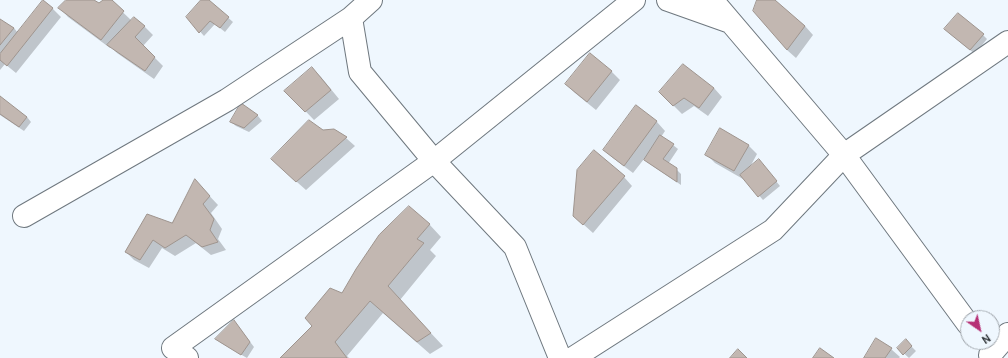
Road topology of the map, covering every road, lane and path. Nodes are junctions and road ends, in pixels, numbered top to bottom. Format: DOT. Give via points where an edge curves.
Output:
graph roads {
  1 [pos="371,0"];
  2 [pos="634,0"];
  3 [pos="668,0"];
  4 [pos="712,0"];
  5 [pos="350,18"];
  6 [pos="732,23"];
  7 [pos="1008,42"];
  8 [pos="844,155"];
  9 [pos="434,161"];
  10 [pos="24,216"];
  11 [pos="960,313"];
  12 [pos="1008,334"];
  13 [pos="988,352"];
  14 [pos="187,358"];
  15 [pos="560,358"];
  16 [pos="573,358"];
  1 -- 5 [label="street"];
  2 -- 9 [label="street"];
  3 -- 6 [label="street"];
  4 -- 6 [label="street"];
  5 -- 9 [label="street" via="360,72"];
  5 -- 10 [label="street" via="227,100"];
  6 -- 8 [label="street"];
  7 -- 8 [label="street"];
  8 -- 11 [label="street"];
  8 -- 16 [label="street" via="773,230"];
  9 -- 14 [label="street" via="173,348"];
  9 -- 15 [label="street" via="516,247"];
  12 -- 13 [label="street"];
}
